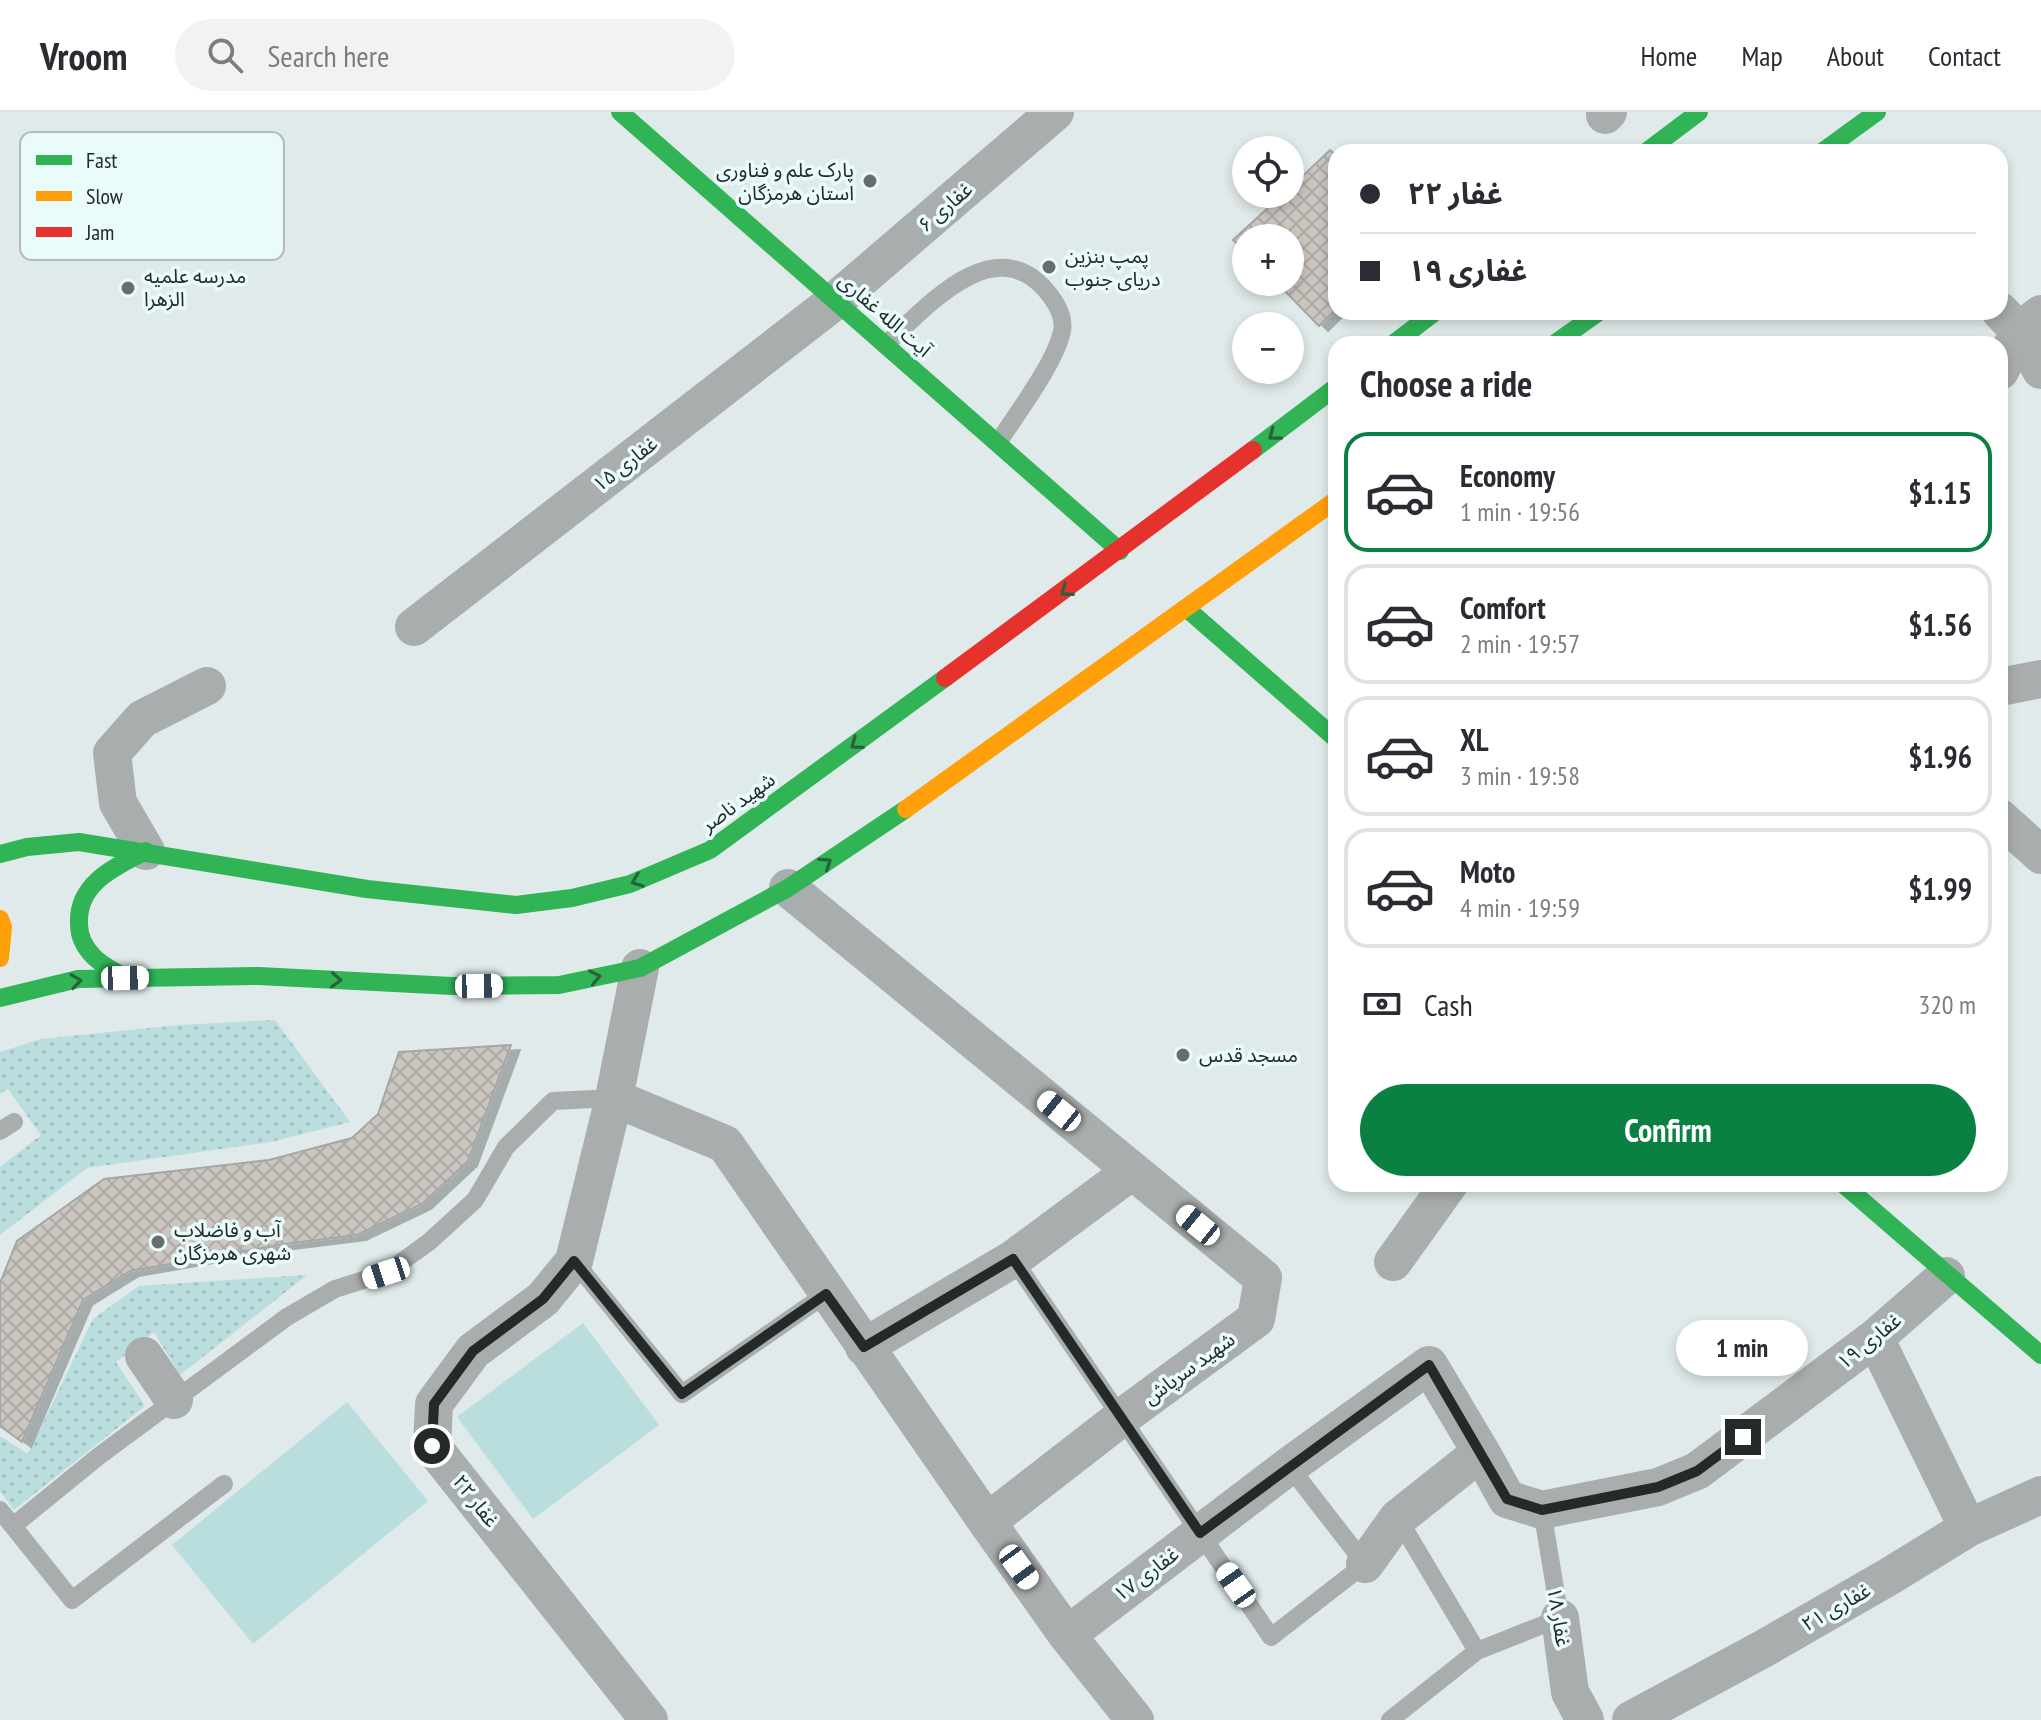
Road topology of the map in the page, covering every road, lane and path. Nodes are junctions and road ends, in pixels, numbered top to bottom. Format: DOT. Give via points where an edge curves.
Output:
graph roads {
  1 [pos="620,112"];
  2 [pos="1055,112"];
  3 [pos="1699,112"];
  4 [pos="1877,112"];
  5 [pos="1657,144"];
  6 [pos="1840,144"];
  7 [pos="835,301"];
  8 [pos="2020,319"];
  9 [pos="1424,320"];
  10 [pos="1588,320"];
  11 [pos="1404,336"];
  12 [pos="1565,336"];
  13 [pos="885,345"];
  14 [pos="2008,350"];
  15 [pos="2041,370"];
  16 [pos="1328,393"];
  17 [pos="998,443"];
  18 [pos="1328,506"];
  19 [pos="1120,551"];
  20 [pos="1186,608"];
  21 [pos="414,627"];
  22 [pos="2041,679"];
  23 [pos="2008,685"];
  24 [pos="207,686"];
  25 [pos="1328,732"];
  26 [pos="2008,825"];
  27 [pos="146,851"];
  28 [pos="0,854"];
  29 [pos="2041,855"];
  30 [pos="788,888"];
  31 [pos="0,919"];
  32 [pos="0,958"];
  33 [pos="640,968"];
  34 [pos="125,978"];
  35 [pos="0,998"];
  36 [pos="614,1098"];
  37 [pos="1132,1171"];
  38 [pos="1443,1192"];
  39 [pos="1852,1192"];
  40 [pos="1013,1259"];
  41 [pos="574,1261"];
  42 [pos="1393,1262"];
  43 [pos="1946,1276"];
  44 [pos="826,1294"];
  45 [pos="1875,1338"];
  46 [pos="864,1347"];
  47 [pos="2041,1355"];
  48 [pos="144,1356"];
  49 [pos="174,1400"];
  50 [pos="1121,1418"];
  51 [pos="1481,1452"];
  52 [pos="1289,1466"];
  53 [pos="224,1484"];
  54 [pos="2041,1495"];
  55 [pos="0,1510"];
  56 [pos="1542,1510"];
  57 [pos="1398,1518"];
  58 [pos="987,1522"];
  59 [pos="13,1526"];
  60 [pos="1968,1528"];
  61 [pos="1200,1533"];
  62 [pos="1365,1564"];
  63 [pos="1560,1618"];
  64 [pos="1067,1635"];
  65 [pos="1477,1651"];
  66 [pos="649,1720"];
  67 [pos="1135,1720"];
  68 [pos="1390,1720"];
  69 [pos="1585,1720"];
  70 [pos="1631,1720"];
  1 -- 7 [label="main road, آیت الله غفاری"];
  2 -- 7 [label="street, غفاری ۶"];
  3 -- 5 [label="main road"];
  4 -- 6 [label="main road"];
  7 -- 13 [label="main road, آیت الله غفاری"];
  7 -- 21 [label="street, غفاری ۱۵"];
  8 -- 14 [label="street"];
  8 -- 15 [label="street"];
  9 -- 11 [label="main road"];
  10 -- 12 [label="main road"];
  13 -- 17 [label="main road, آیت الله غفاری"];
  13 -- 17 [label="lane" via="975,273 998,266 1030,275 1055,301 1063,327 1058,345"];
  16 -- 19 [label="main road, شهید ناصر, one-way"];
  17 -- 19 [label="main road, آیت الله غفاری"];
  18 -- 20 [label="main road"];
  19 -- 27 [label="main road, شهید ناصر, one-way" via="710,850 630,884 516,905 367,889"];
  20 -- 25 [label="main road"];
  30 -- 20 [label="main road, one-way"];
  22 -- 23 [label="street"];
  24 -- 27 [label="street" via="142,719 112,753 118,803"];
  26 -- 29 [label="street"];
  27 -- 28 [label="main road, شهید ناصر" via="79,842"];
  27 -- 34 [label="main road" via="106,872 87,889 76,912 81,938 93,957"];
  30 -- 33 [label="main road"];
  30 -- 37 [label="street, شهید سرپاش"];
  31 -- 32 [label="main road"];
  34 -- 33 [label="main road, one-way" via="259,976 452,986 559,985"];
  33 -- 36 [label="street, غفار ۲۲"];
  35 -- 34 [label="main road, one-way" via="78,979"];
  36 -- 41 [label="street, غفار ۲۲"];
  36 -- 44 [label="street" via="725,1144"];
  36 -- 49 [label="lane" via="553,1101 506,1147 475,1200 429,1242 386,1273 335,1289 287,1317"];
  37 -- 40 [label="street"];
  37 -- 50 [label="street, شهید سرپاش" via="1263,1278 1256,1319"];
  38 -- 42 [label="street"];
  39 -- 43 [label="main road"];
  40 -- 46 [label="street"];
  40 -- 50 [label="lane"];
  41 -- 44 [label="lane" via="682,1394"];
  41 -- 66 [label="street, غفار ۲۲" via="543,1299 473,1351 434,1404 432,1446"];
  43 -- 45 [label="street, غفاری ۱۹"];
  43 -- 47 [label="main road"];
  44 -- 46 [label="street"];
  45 -- 56 [label="street, غفاری ۱۹" via="1697,1471 1658,1487"];
  45 -- 60 [label="street"];
  46 -- 58 [label="street"];
  48 -- 49 [label="street"];
  49 -- 59 [label="lane"];
  50 -- 58 [label="street, شهید سرپاش"];
  50 -- 61 [label="lane"];
  51 -- 52 [label="street, غفاری ۱۷" via="1429,1365"];
  51 -- 56 [label="street" via="1507,1499"];
  51 -- 57 [label="street"];
  52 -- 61 [label="street, غفاری ۱۷"];
  52 -- 62 [label="lane"];
  53 -- 59 [label="lane" via="72,1600"];
  54 -- 60 [label="street, غفاری ۲۱"];
  55 -- 59 [label="lane"];
  56 -- 63 [label="lane, غفار ۱۸"];
  57 -- 62 [label="street"];
  57 -- 65 [label="lane"];
  58 -- 64 [label="street"];
  60 -- 70 [label="street, غفاری ۲۱"];
  61 -- 62 [label="lane" via="1271,1637"];
  61 -- 64 [label="street, غفاری ۱۷"];
  63 -- 65 [label="lane"];
  63 -- 69 [label="street, غفار ۱۸" via="1570,1692"];
  64 -- 67 [label="street"];
  65 -- 68 [label="lane"];
}
